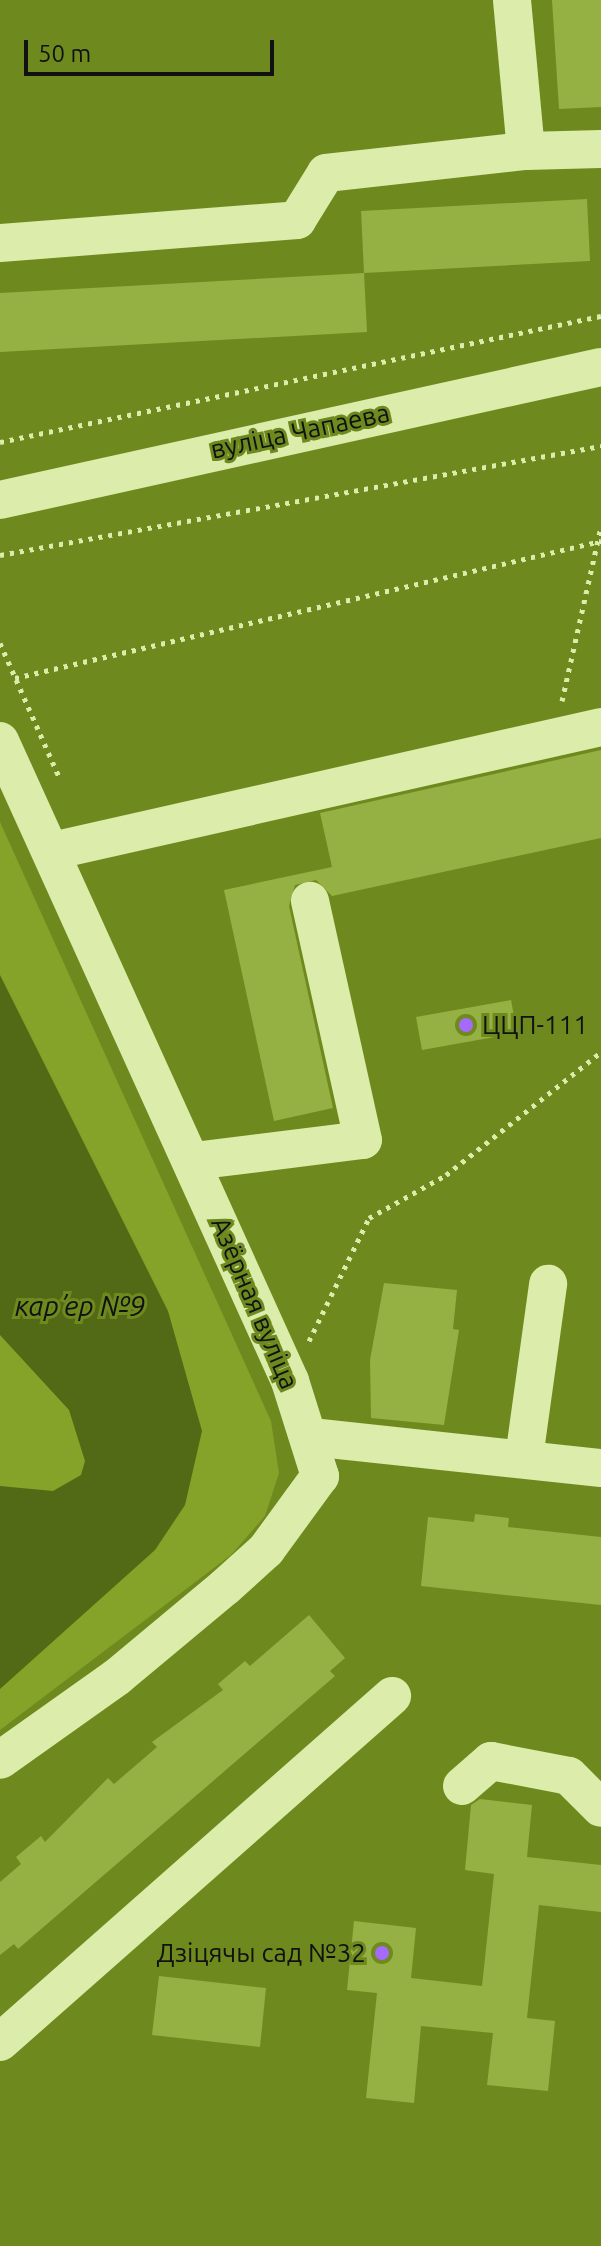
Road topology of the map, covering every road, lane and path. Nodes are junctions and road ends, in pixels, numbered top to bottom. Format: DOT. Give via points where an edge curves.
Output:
graph roads {
  1 [pos="512,0"];
  2 [pos="601,149"];
  3 [pos="526,151"];
  4 [pos="0,243"];
  5 [pos="601,316"];
  6 [pos="601,367"];
  7 [pos="0,442"];
  8 [pos="601,446"];
  9 [pos="0,500"];
  10 [pos="601,527"];
  11 [pos="601,541"];
  12 [pos="0,555"];
  13 [pos="0,643"];
  14 [pos="15,678"];
  15 [pos="601,727"];
  16 [pos="554,737"];
  17 [pos="0,741"];
  18 [pos="64,788"];
  19 [pos="52,851"];
  20 [pos="310,901"];
  21 [pos="601,1052"];
  22 [pos="194,1161"];
  23 [pos="548,1284"];
  24 [pos="290,1381"];
  25 [pos="311,1437"];
  26 [pos="524,1458"];
  27 [pos="601,1468"];
  28 [pos="392,1696"];
  29 [pos="0,1760"];
  30 [pos="462,1786"];
  31 [pos="601,1808"];
  32 [pos="0,2042"];
  1 -- 3 [label="street"];
  2 -- 3 [label="street"];
  3 -- 4 [label="street" via="326,173 297,220"];
  5 -- 7 [label="path"];
  6 -- 9 [label="street, вуліца Чапаева"];
  8 -- 12 [label="path"];
  10 -- 16 [label="path"];
  11 -- 14 [label="path"];
  13 -- 14 [label="path"];
  14 -- 18 [label="path"];
  15 -- 16 [label="street"];
  16 -- 19 [label="street"];
  17 -- 19 [label="street, Азёрная вуліца"];
  19 -- 22 [label="street, Азёрная вуліца"];
  20 -- 22 [label="street" via="363,1140"];
  21 -- 24 [label="path" via="446,1175 369,1218"];
  22 -- 24 [label="street, Азёрная вуліца"];
  23 -- 26 [label="street"];
  24 -- 25 [label="street, Азёрная вуліца"];
  25 -- 26 [label="street"];
  25 -- 29 [label="street, Азёрная вуліца" via="320,1476 266,1550 117,1677"];
  26 -- 27 [label="street"];
  28 -- 32 [label="street"];
  30 -- 31 [label="street" via="491,1761 569,1776"];
}
